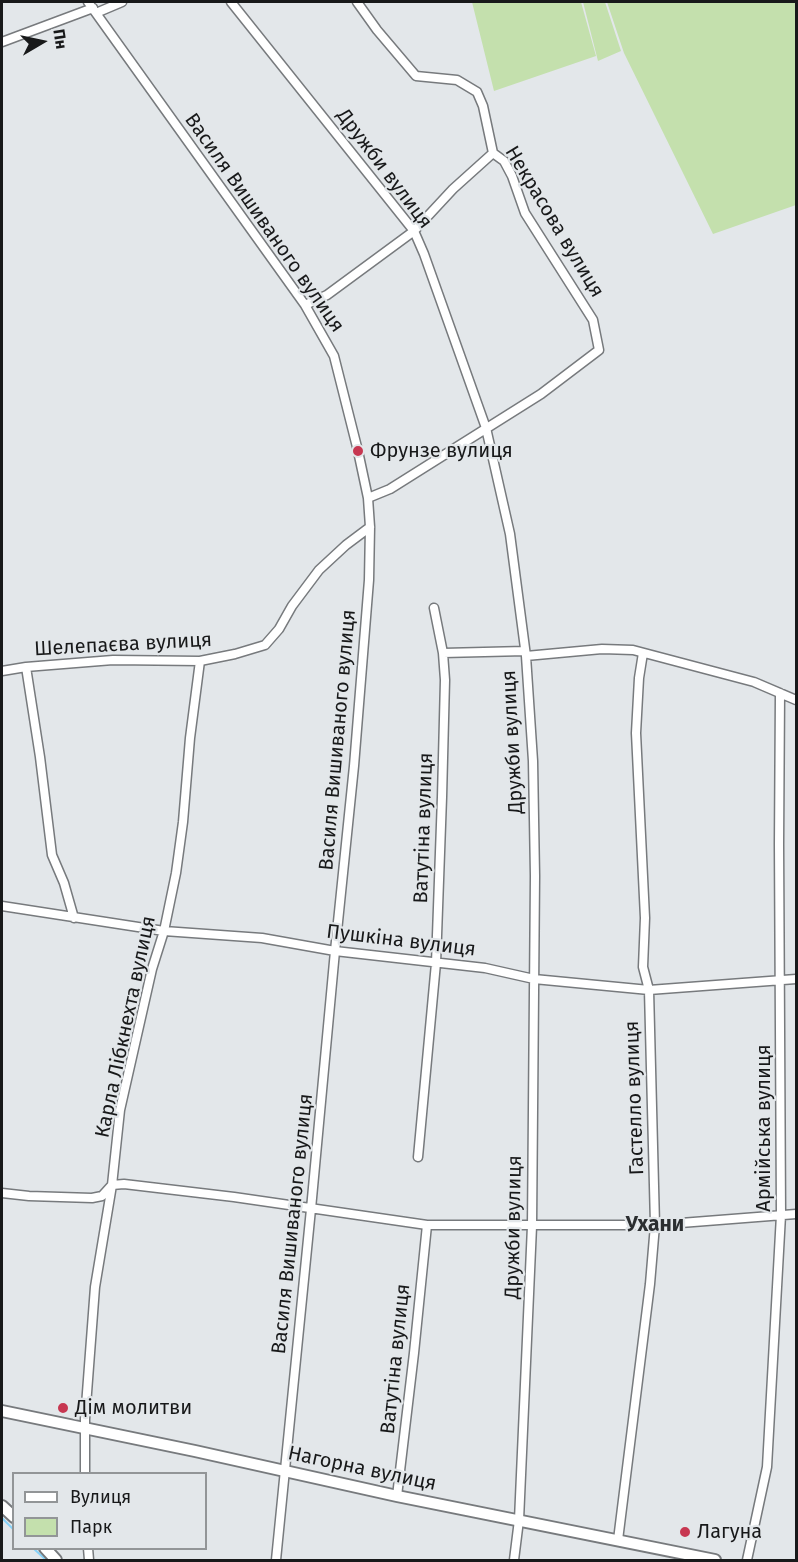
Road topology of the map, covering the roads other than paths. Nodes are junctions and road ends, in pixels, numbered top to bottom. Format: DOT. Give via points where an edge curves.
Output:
graph roads {
  1 [pos="122,2"];
  2 [pos="231,2"];
  3 [pos="357,2"];
  4 [pos="93,8"];
  5 [pos="2,42"];
  6 [pos="493,153"];
  7 [pos="414,231"];
  8 [pos="304,305"];
  9 [pos="486,428"];
  10 [pos="368,498"];
  11 [pos="370,527"];
  12 [pos="434,608"];
  13 [pos="443,652"];
  14 [pos="643,653"];
  15 [pos="525,654"];
  16 [pos="201,661"];
  17 [pos="26,667"];
  18 [pos="2,671"];
  19 [pos="780,693"];
  20 [pos="796,700"];
  21 [pos="2,906"];
  22 [pos="74,918"];
  23 [pos="164,931"];
  24 [pos="335,951"];
  25 [pos="436,963"];
  26 [pos="534,979"];
  27 [pos="796,979"];
  28 [pos="780,981"];
  29 [pos="649,990"];
  30 [pos="418,1157"];
  31 [pos="112,1185"];
  32 [pos="2,1193"];
  33 [pos="311,1209"];
  34 [pos="796,1214"];
  35 [pos="781,1215"];
  36 [pos="427,1225"];
  37 [pos="654,1225"];
  38 [pos="532,1226"];
  39 [pos="2,1411"];
  40 [pos="85,1428"];
  41 [pos="285,1471"];
  42 [pos="85,1472"];
  43 [pos="397,1496"];
  44 [pos="519,1520"];
  45 [pos="618,1540"];
  46 [pos="276,1560"];
  47 [pos="514,1560"];
  48 [pos="715,1560"];
  49 [pos="747,1560"];
  1 -- 4 [label="street"];
  2 -- 7 [label="street, Дружби вулиця"];
  3 -- 6 [label="street, Некрасова вулиця" via="416,76 457,80 477,92"];
  4 -- 5 [label="street"];
  4 -- 8 [label="street, Василя Вишиваного вулиця"];
  6 -- 7 [label="street"];
  6 -- 9 [label="street, Некрасова вулиця" via="504,161 525,213 593,320 599,350 541,394"];
  7 -- 8 [label="street" via="327,295"];
  7 -- 9 [label="street, Дружби вулиця"];
  8 -- 10 [label="street, Василя Вишиваного вулиця" via="334,356"];
  9 -- 10 [label="street" via="390,489"];
  9 -- 15 [label="street, Дружби вулиця" via="510,534"];
  10 -- 11 [label="street, Василя Вишиваного вулиця"];
  11 -- 16 [label="street, Шелепаєва вулиця" via="320,570 265,645"];
  11 -- 24 [label="street, Василя Вишиваного вулиця" via="354,766"];
  12 -- 13 [label="street, Ватутіна вулиця"];
  13 -- 15 [label="street"];
  13 -- 25 [label="street, Ватутіна вулиця"];
  14 -- 15 [label="street" via="602,649"];
  14 -- 19 [label="street" via="754,682"];
  14 -- 29 [label="street, Гастелло вулиця" via="636,733 645,918 643,967"];
  15 -- 26 [label="street, Дружби вулиця" via="533,773"];
  16 -- 17 [label="street, Шелепаєва вулиця" via="113,660"];
  16 -- 23 [label="street, Карла Лібкнехта вулиця" via="176,873"];
  17 -- 18 [label="street, Шелепаєва вулиця"];
  17 -- 22 [label="street" via="52,855"];
  19 -- 20 [label="street"];
  19 -- 28 [label="street, Армійська вулиця"];
  21 -- 22 [label="street, Пушкіна вулиця"];
  22 -- 23 [label="street, Пушкіна вулиця"];
  23 -- 24 [label="street, Пушкіна вулиця" via="262,938"];
  23 -- 31 [label="street, Карла Лібкнехта вулиця" via="120,1110"];
  24 -- 25 [label="street, Пушкіна вулиця"];
  24 -- 33 [label="street, Василя Вишиваного вулиця"];
  25 -- 26 [label="street, Пушкіна вулиця"];
  25 -- 30 [label="street, Ватутіна вулиця"];
  26 -- 29 [label="street, Пушкіна вулиця"];
  26 -- 38 [label="street, Дружби вулиця"];
  27 -- 28 [label="street, Пушкіна вулиця"];
  28 -- 29 [label="street, Пушкіна вулиця"];
  28 -- 35 [label="street, Армійська вулиця"];
  29 -- 37 [label="street, Гастелло вулиця"];
  31 -- 32 [label="street" via="102,1196 92,1198"];
  31 -- 33 [label="street"];
  31 -- 40 [label="street, Карла Лібкнехта вулиця" via="95,1287"];
  33 -- 36 [label="street"];
  33 -- 41 [label="street, Василя Вишиваного вулиця"];
  34 -- 35 [label="street"];
  35 -- 37 [label="street"];
  35 -- 49 [label="street, Армійська вулиця" via="767,1467"];
  36 -- 38 [label="street"];
  36 -- 43 [label="street, Ватутіна вулиця"];
  37 -- 38 [label="street"];
  37 -- 45 [label="street, Гастелло вулиця"];
  38 -- 44 [label="street, Дружби вулиця"];
  39 -- 40 [label="main road, Нагорна вулиця"];
  40 -- 41 [label="main road, Нагорна вулиця"];
  40 -- 42 [label="street, Карла Лібкнехта вулиця"];
  41 -- 43 [label="main road, Нагорна вулиця"];
  41 -- 46 [label="street, Василя Вишиваного вулиця"];
  43 -- 44 [label="main road, Нагорна вулиця"];
  44 -- 45 [label="main road, Нагорна вулиця"];
  44 -- 47 [label="street, Дружби вулиця"];
  45 -- 48 [label="main road, Нагорна вулиця"];
}
